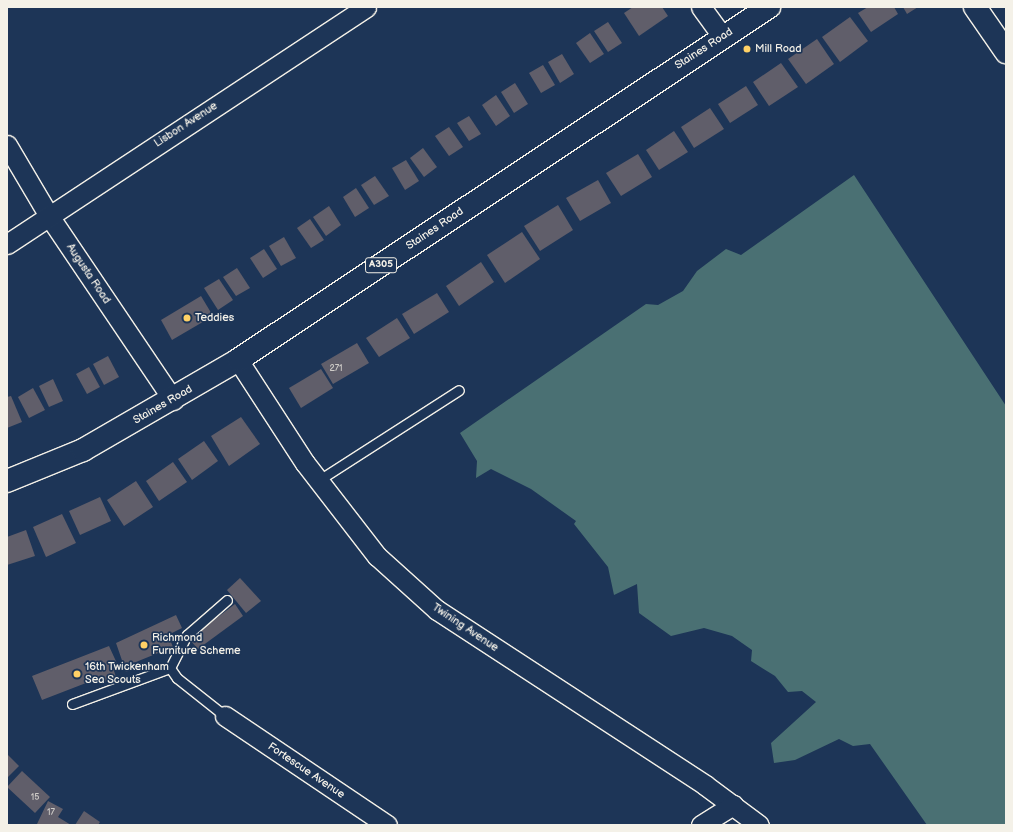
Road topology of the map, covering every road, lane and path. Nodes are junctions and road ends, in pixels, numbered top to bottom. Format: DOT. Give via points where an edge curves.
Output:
graph roads {
  1 [pos="366,7"];
  2 [pos="701,7"];
  3 [pos="769,7"];
  4 [pos="975,7"];
  5 [pos="723,37"];
  6 [pos="1004,47"];
  7 [pos="7,146"];
  8 [pos="49,216"];
  9 [pos="7,244"];
  10 [pos="238,360"];
  11 [pos="459,390"];
  12 [pos="173,400"];
  13 [pos="319,480"];
  14 [pos="7,481"];
  15 [pos="227,600"];
  16 [pos="170,668"];
  17 [pos="72,704"];
  18 [pos="225,716"];
  19 [pos="733,805"];
  20 [pos="386,825"];
  21 [pos="701,825"];
  22 [pos="759,825"];
  1 -- 8 [label="street, Lisbon Avenue"];
  2 -- 5 [label="street"];
  3 -- 5 [label="main road, Staines Road / A305"];
  4 -- 6 [label="main road"];
  5 -- 10 [label="main road, Staines Road / A305"];
  7 -- 8 [label="street, Augusta Road"];
  8 -- 9 [label="street, Lisbon Avenue"];
  8 -- 12 [label="street, Augusta Road"];
  10 -- 12 [label="main road, Staines Road / A305"];
  10 -- 13 [label="street, Twining Avenue"];
  11 -- 13 [label="lane"];
  12 -- 14 [label="main road, Staines Road / A305" via="83,450"];
  13 -- 19 [label="street, Twining Avenue" via="377,556 437,610"];
  15 -- 16 [label="lane" via="187,635"];
  16 -- 17 [label="lane"];
  16 -- 18 [label="lane" via="177,678"];
  18 -- 20 [label="street, Fortescue Avenue"];
  19 -- 21 [label="street"];
  19 -- 22 [label="street, Twining Avenue"];
}
